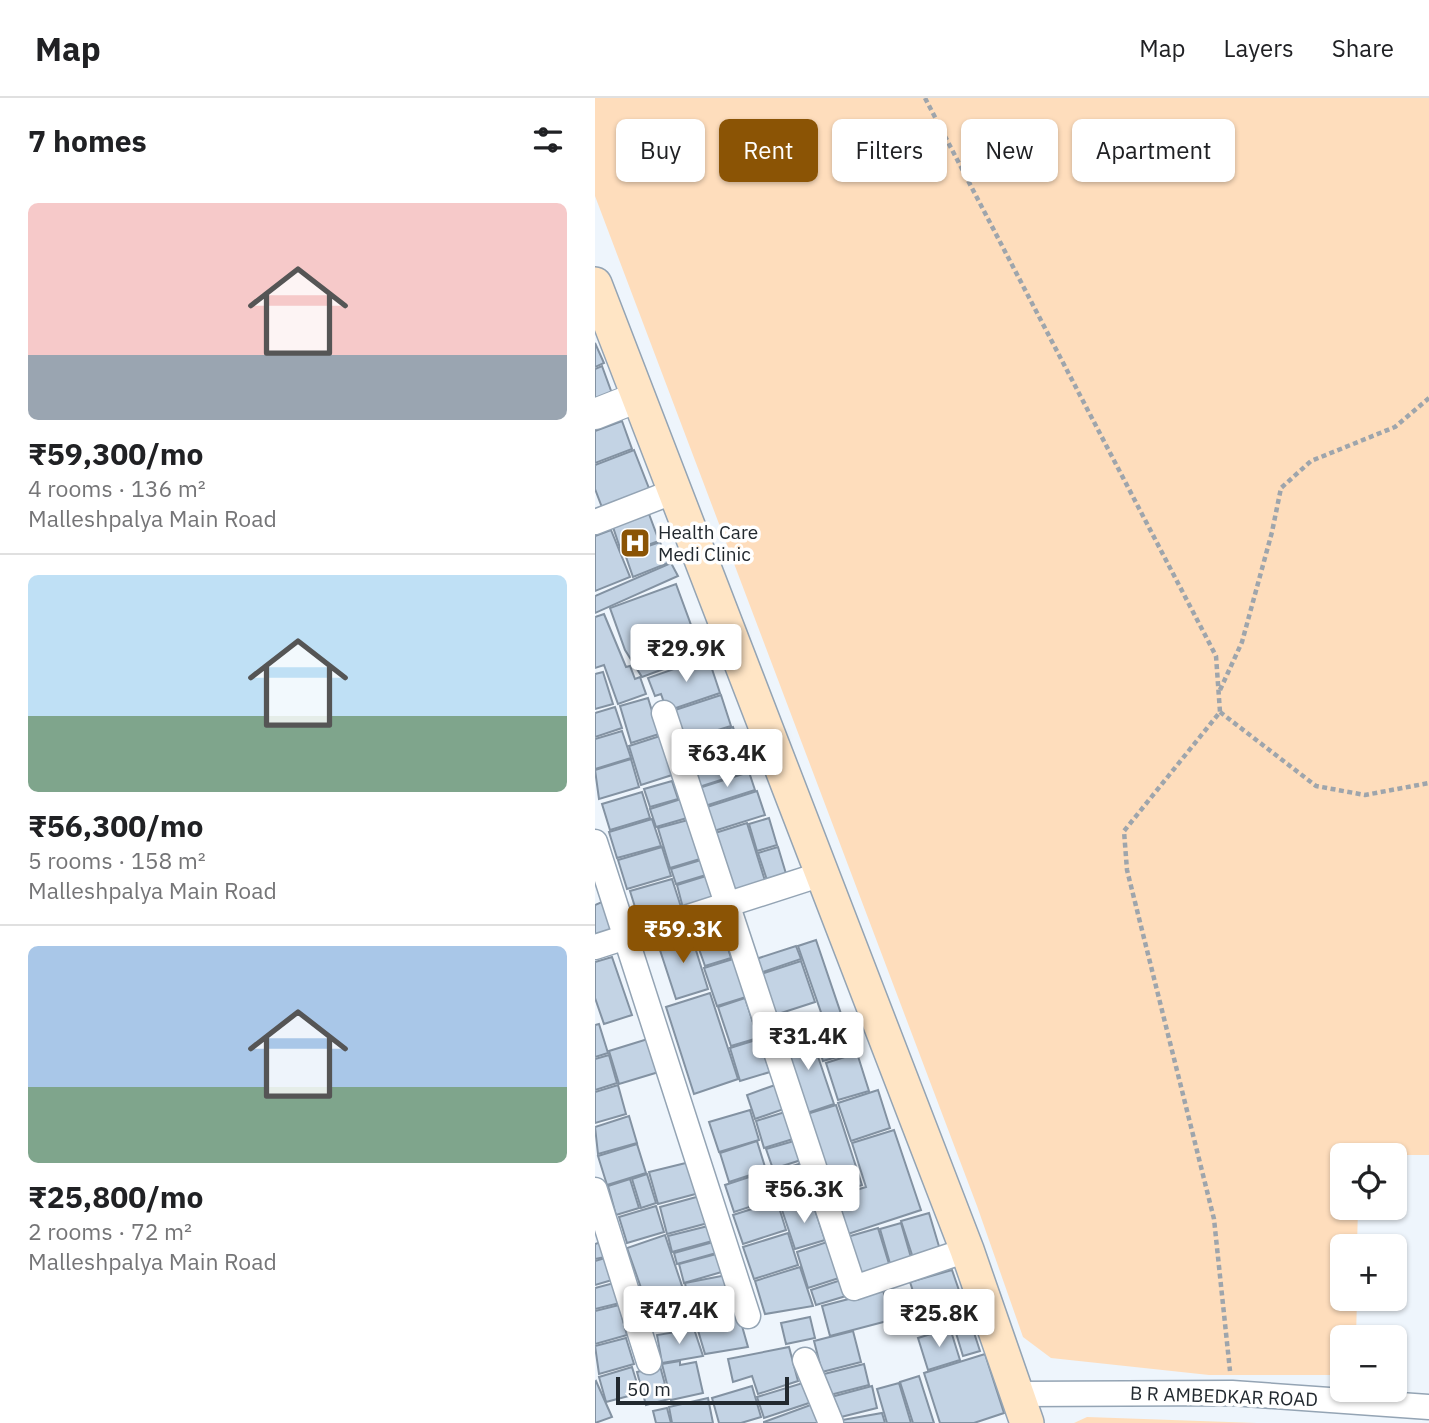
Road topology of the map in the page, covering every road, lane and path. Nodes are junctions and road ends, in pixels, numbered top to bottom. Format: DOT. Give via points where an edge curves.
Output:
graph roads {
  1 [pos="925,98"];
  2 [pos="598,302"];
  3 [pos="638,397"];
  4 [pos="1429,398"];
  5 [pos="595,414"];
  6 [pos="675,491"];
  7 [pos="595,522"];
  8 [pos="1219,694"];
  9 [pos="1220,712"];
  10 [pos="664,713"];
  11 [pos="1429,783"];
  12 [pos="595,842"];
  13 [pos="823,874"];
  14 [pos="727,905"];
  15 [pos="627,937"];
  16 [pos="595,947"];
  17 [pos="595,1190"];
  18 [pos="967,1250"];
  19 [pos="748,1315"];
  20 [pos="805,1360"];
  21 [pos="649,1362"];
  22 [pos="1232,1393"];
  23 [pos="1429,1407"];
  24 [pos="1021,1415"];
  25 [pos="831,1423"];
  1 -- 8 [label="path" via="1216,656"];
  2 -- 3 [label="main road"];
  3 -- 5 [label="street"];
  3 -- 6 [label="main road"];
  4 -- 8 [label="path" via="1395,427 1311,461 1281,488 1242,642"];
  6 -- 7 [label="street"];
  6 -- 13 [label="main road"];
  8 -- 9 [label="path"];
  9 -- 11 [label="path" via="1316,786 1365,795"];
  9 -- 22 [label="path" via="1123,831 1127,870 1214,1219"];
  10 -- 14 [label="street"];
  12 -- 15 [label="street"];
  13 -- 14 [label="street"];
  13 -- 18 [label="main road"];
  14 -- 15 [label="street"];
  14 -- 18 [label="street" via="853,1288"];
  15 -- 16 [label="street"];
  15 -- 19 [label="street"];
  17 -- 21 [label="street"];
  18 -- 24 [label="main road"];
  20 -- 25 [label="street"];
  22 -- 23 [label="street, B R AMBEDKAR ROAD"];
  22 -- 24 [label="street, B R AMBEDKAR ROAD"];
}
